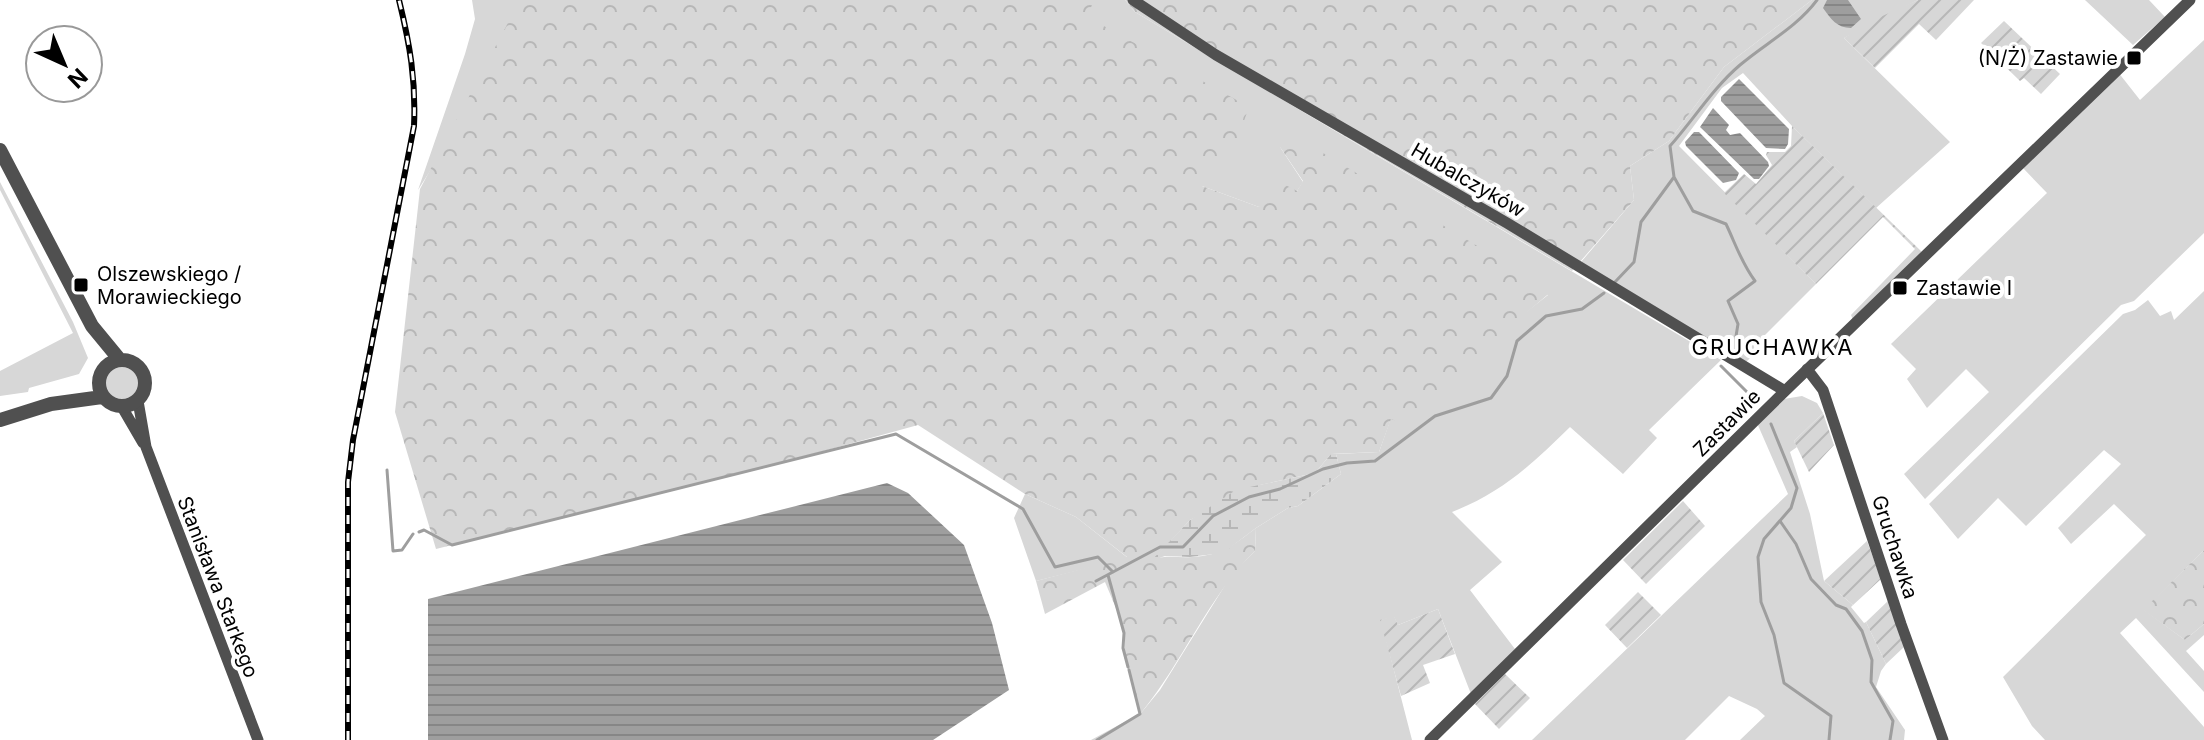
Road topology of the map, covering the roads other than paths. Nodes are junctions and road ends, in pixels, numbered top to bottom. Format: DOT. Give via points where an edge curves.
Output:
graph roads {
  1 [pos="1133,0"];
  2 [pos="2190,0"];
  3 [pos="0,150"];
  4 [pos="92,326"];
  5 [pos="120,360"];
  6 [pos="1807,369"];
  7 [pos="101,374"];
  8 [pos="1785,391"];
  9 [pos="102,397"];
  10 [pos="138,401"];
  11 [pos="122,407"];
  12 [pos="0,412"];
  13 [pos="0,420"];
  14 [pos="146,447"];
  15 [pos="258,740"];
  16 [pos="1430,740"];
  17 [pos="1943,740"];
  1 -- 8 [label="street, Hubalczyków" via="1216,55"];
  2 -- 6 [label="street, Zastawie"];
  3 -- 4 [label="street"];
  4 -- 5 [label="street"];
  4 -- 7 [label="street"];
  5 -- 7 [label="street"];
  5 -- 10 [label="street" via="133,362 143,372 145,388"];
  6 -- 8 [label="street, Zastawie"];
  6 -- 17 [label="street, Gruchawka" via="1823,390"];
  7 -- 9 [label="street"];
  7 -- 12 [label="street" via="92,385"];
  8 -- 16 [label="street, Zastawie"];
  9 -- 11 [label="street"];
  9 -- 13 [label="street" via="51,404"];
  10 -- 11 [label="street"];
  10 -- 14 [label="street"];
  11 -- 14 [label="street"];
  14 -- 15 [label="street, Stanisława Starkego"];
}
